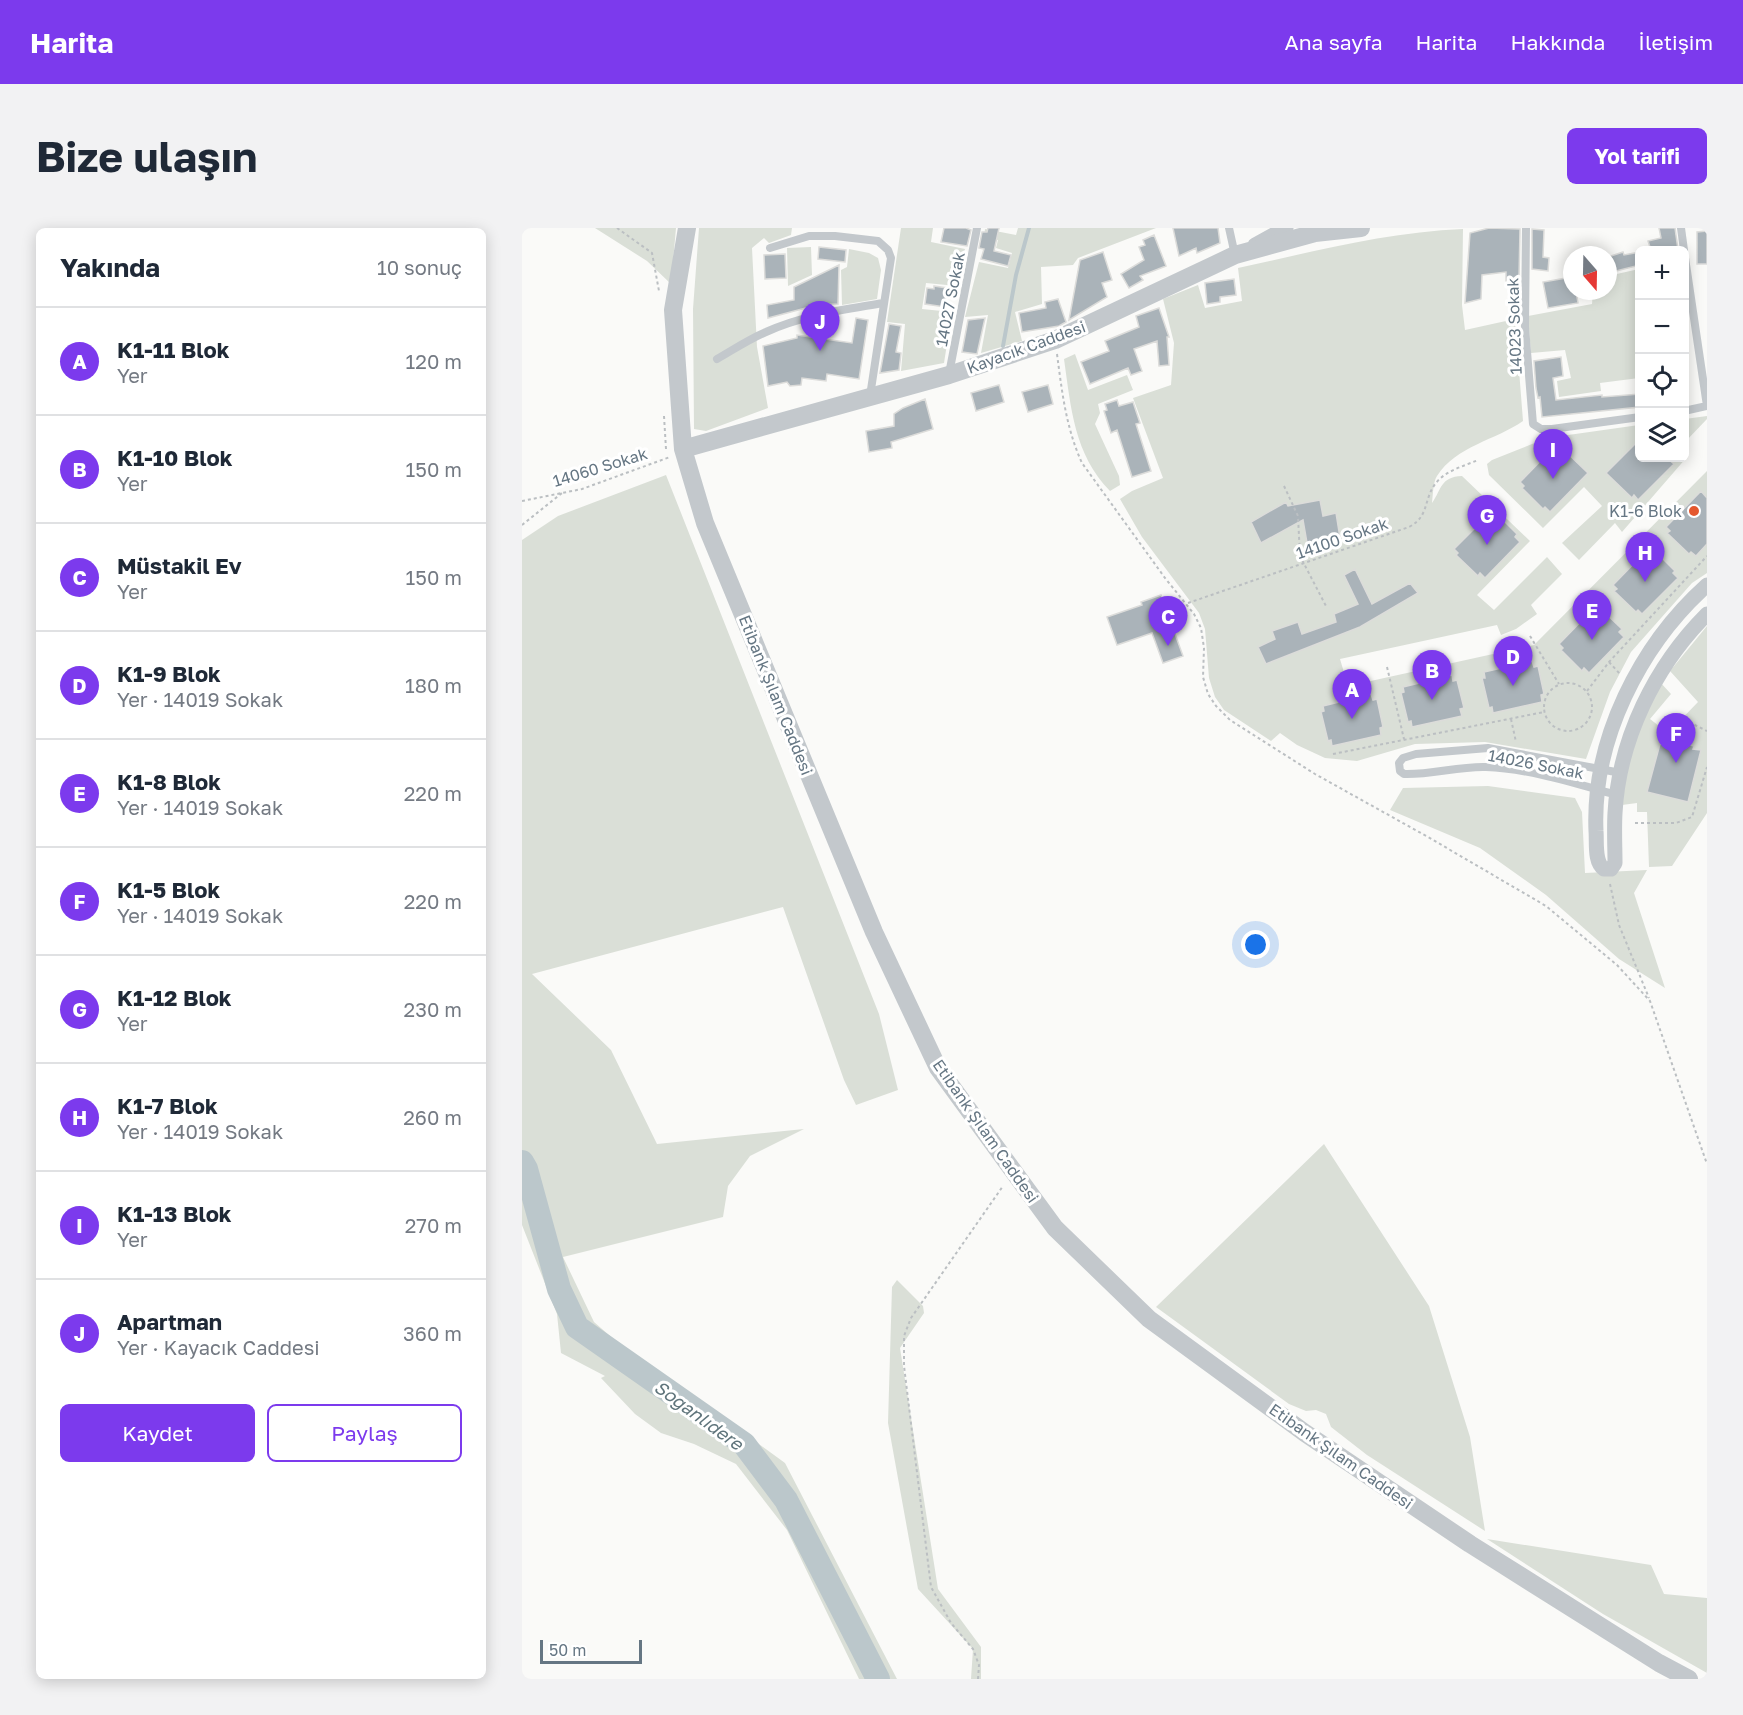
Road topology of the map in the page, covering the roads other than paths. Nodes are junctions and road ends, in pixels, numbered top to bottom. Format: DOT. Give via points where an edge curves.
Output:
graph roads {
  1 [pos="687,228"];
  2 [pos="977,228"];
  3 [pos="1229,228"];
  4 [pos="1286,228"];
  5 [pos="1361,228"];
  6 [pos="1526,228"];
  7 [pos="1681,228"];
  8 [pos="1683,246"];
  9 [pos="770,248"];
  10 [pos="1235,255"];
  11 [pos="1689,285"];
  12 [pos="883,303"];
  13 [pos="717,359"];
  14 [pos="949,375"];
  15 [pos="870,397"];
  16 [pos="1707,406"];
  17 [pos="1689,410"];
  18 [pos="1635,418"];
  19 [pos="676,453"];
  20 [pos="1707,585"];
  21 [pos="1707,614"];
  22 [pos="1600,769"];
  23 [pos="1621,773"];
  24 [pos="1598,790"];
  25 [pos="1617,795"];
  26 [pos="1689,1679"];
  1 -- 19 [label="street, Etibank Şılam Caddesi" via="673,310"];
  2 -- 14 [label="lane, 14027 Sokak"];
  3 -- 10 [label="lane"];
  4 -- 10 [label="street"];
  5 -- 10 [label="street, Kayacık Caddesi" via="1315,233"];
  6 -- 18 [label="lane, 14023 Sokak" via="1525,327 1533,424 1551,429"];
  7 -- 8 [label="lane"];
  9 -- 12 [label="lane" via="809,236 878,241 891,258"];
  10 -- 14 [label="street, Kayacık Caddesi" via="1055,340"];
  11 -- 16 [label="lane"];
  12 -- 13 [label="lane" via="793,322 765,332"];
  12 -- 15 [label="lane"];
  14 -- 15 [label="street, Kayacık Caddesi"];
  15 -- 19 [label="street, Kayacık Caddesi"];
  16 -- 17 [label="lane"];
  19 -- 26 [label="street, Etibank Şılam Caddesi" via="874,932 938,1068 1055,1228 1149,1319 1305,1433 1470,1544"];
  20 -- 22 [label="street" via="1647,653 1625,696"];
  21 -- 23 [label="street" via="1680,642 1639,711"];
  22 -- 23 [label="lane, 14026 Sokak"];
  22 -- 24 [label="street"];
  22 -- 24 [label="lane, 14026 Sokak" via="1488,748 1424,753 1403,758 1399,768 1408,775 1494,767"];
  23 -- 25 [label="street"];
  24 -- 25 [label="lane, 14026 Sokak"];
  24 -- 25 [label="street" via="1598,862 1607,870 1615,863"];
}
